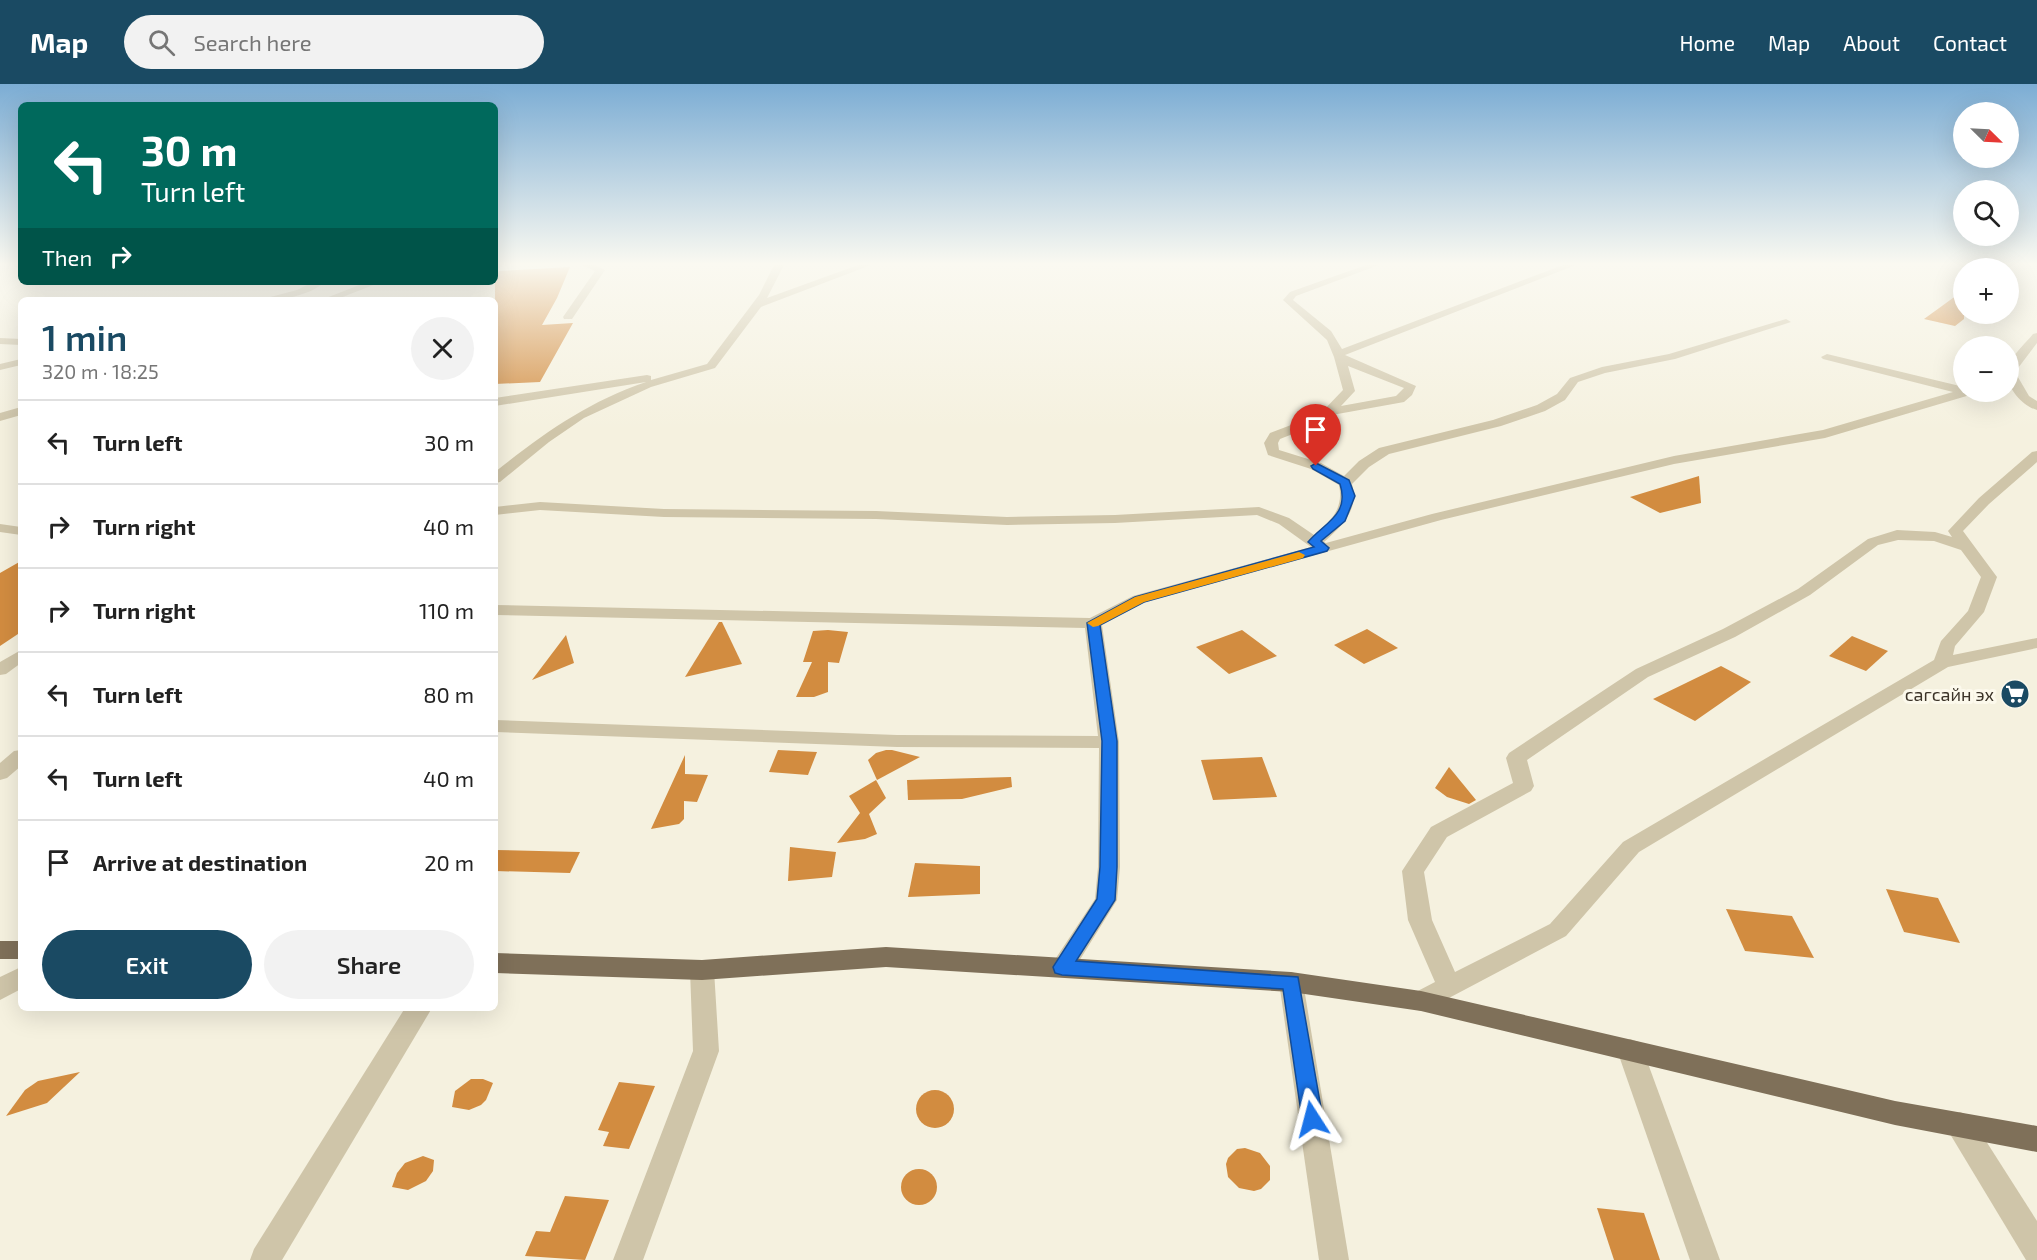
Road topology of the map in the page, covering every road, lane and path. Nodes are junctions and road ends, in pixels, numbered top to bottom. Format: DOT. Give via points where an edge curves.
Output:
graph roads {
  1 [pos="747,320"];
  2 [pos="1311,320"];
  3 [pos="1431,320"];
  4 [pos="1786,322"];
  5 [pos="2037,336"];
  6 [pos="0,340"];
  7 [pos="18,342"];
  8 [pos="1339,356"];
  9 [pos="1827,357"];
  10 [pos="2019,359"];
  11 [pos="18,363"];
  12 [pos="0,367"];
  13 [pos="691,371"];
  14 [pos="1953,388"];
  15 [pos="2019,389"];
  16 [pos="1953,395"];
  17 [pos="498,402"];
  18 [pos="2037,406"];
  19 [pos="18,412"];
  20 [pos="1331,412"];
  21 [pos="0,417"];
  22 [pos="2037,455"];
  23 [pos="498,477"];
  24 [pos="1345,483"];
  25 [pos="498,511"];
  26 [pos="0,528"];
  27 [pos="18,531"];
  28 [pos="1318,545"];
  29 [pos="1965,546"];
  30 [pos="498,610"];
  31 [pos="1093,623"];
  32 [pos="2037,643"];
  33 [pos="18,657"];
  34 [pos="1942,663"];
  35 [pos="0,670"];
  36 [pos="498,726"];
  37 [pos="1109,741"];
  38 [pos="18,758"];
  39 [pos="0,773"];
  40 [pos="0,950"];
  41 [pos="18,950"];
  42 [pos="498,963"];
  43 [pos="1062,967"];
  44 [pos="702,970"];
  45 [pos="18,979"];
  46 [pos="1291,982"];
  47 [pos="1449,986"];
  48 [pos="0,990"];
  49 [pos="1421,1001"];
  50 [pos="417,1011"];
  51 [pos="1630,1050"];
  52 [pos="1960,1125"];
  53 [pos="2037,1139"];
  54 [pos="2037,1249"];
  55 [pos="265,1260"];
  56 [pos="628,1260"];
  57 [pos="1334,1260"];
  58 [pos="1705,1260"];
  1 -- 13 [label="street" via="711,366"];
  2 -- 8 [label="street" via="1333,341"];
  3 -- 8 [label="street"];
  4 -- 24 [label="street" via="1671,357 1602,370 1574,380 1561,397 1540,408 1497,423 1384,451"];
  5 -- 10 [label="street"];
  6 -- 7 [label="street"];
  8 -- 20 [label="street" via="1349,392"];
  8 -- 20 [label="street" via="1410,386 1400,399"];
  9 -- 14 [label="street"];
  11 -- 12 [label="street"];
  13 -- 17 [label="street"];
  13 -- 23 [label="street" via="647,385 580,416"];
  15 -- 18 [label="street"];
  16 -- 28 [label="street" via="1825,434 1674,460"];
  19 -- 21 [label="street"];
  20 -- 24 [label="street" via="1275,436 1271,443 1273,452 1316,466"];
  22 -- 29 [label="street" via="1955,531"];
  24 -- 28 [label="street" via="1350,496 1341,519"];
  25 -- 28 [label="street" via="540,506 664,513 1007,521 1259,511 1284,521"];
  26 -- 27 [label="street"];
  28 -- 31 [label="street" via="1139,599"];
  29 -- 34 [label="street" via="1989,577 1976,612 1947,645"];
  29 -- 47 [label="street" via="1935,537 1897,535 1873,542 1804,592 1729,633 1642,673 1516,758 1524,786 1439,832 1413,871 1420,920"];
  30 -- 31 [label="street"];
  31 -- 37 [label="street"];
  32 -- 34 [label="street"];
  33 -- 35 [label="street"];
  34 -- 47 [label="street" via="1644,838 1631,847 1558,930"];
  36 -- 37 [label="street" via="897,741"];
  37 -- 43 [label="street" via="1106,900"];
  38 -- 39 [label="street"];
  40 -- 41 [label="main road"];
  42 -- 44 [label="main road"];
  43 -- 44 [label="main road" via="886,957"];
  43 -- 46 [label="main road"];
  44 -- 56 [label="street" via="706,1051"];
  45 -- 48 [label="street"];
  46 -- 49 [label="main road"];
  46 -- 57 [label="street"];
  47 -- 49 [label="street"];
  49 -- 51 [label="main road"];
  50 -- 55 [label="street"];
  51 -- 52 [label="main road"];
  51 -- 58 [label="street"];
  52 -- 53 [label="main road"];
  52 -- 54 [label="street"];
}
